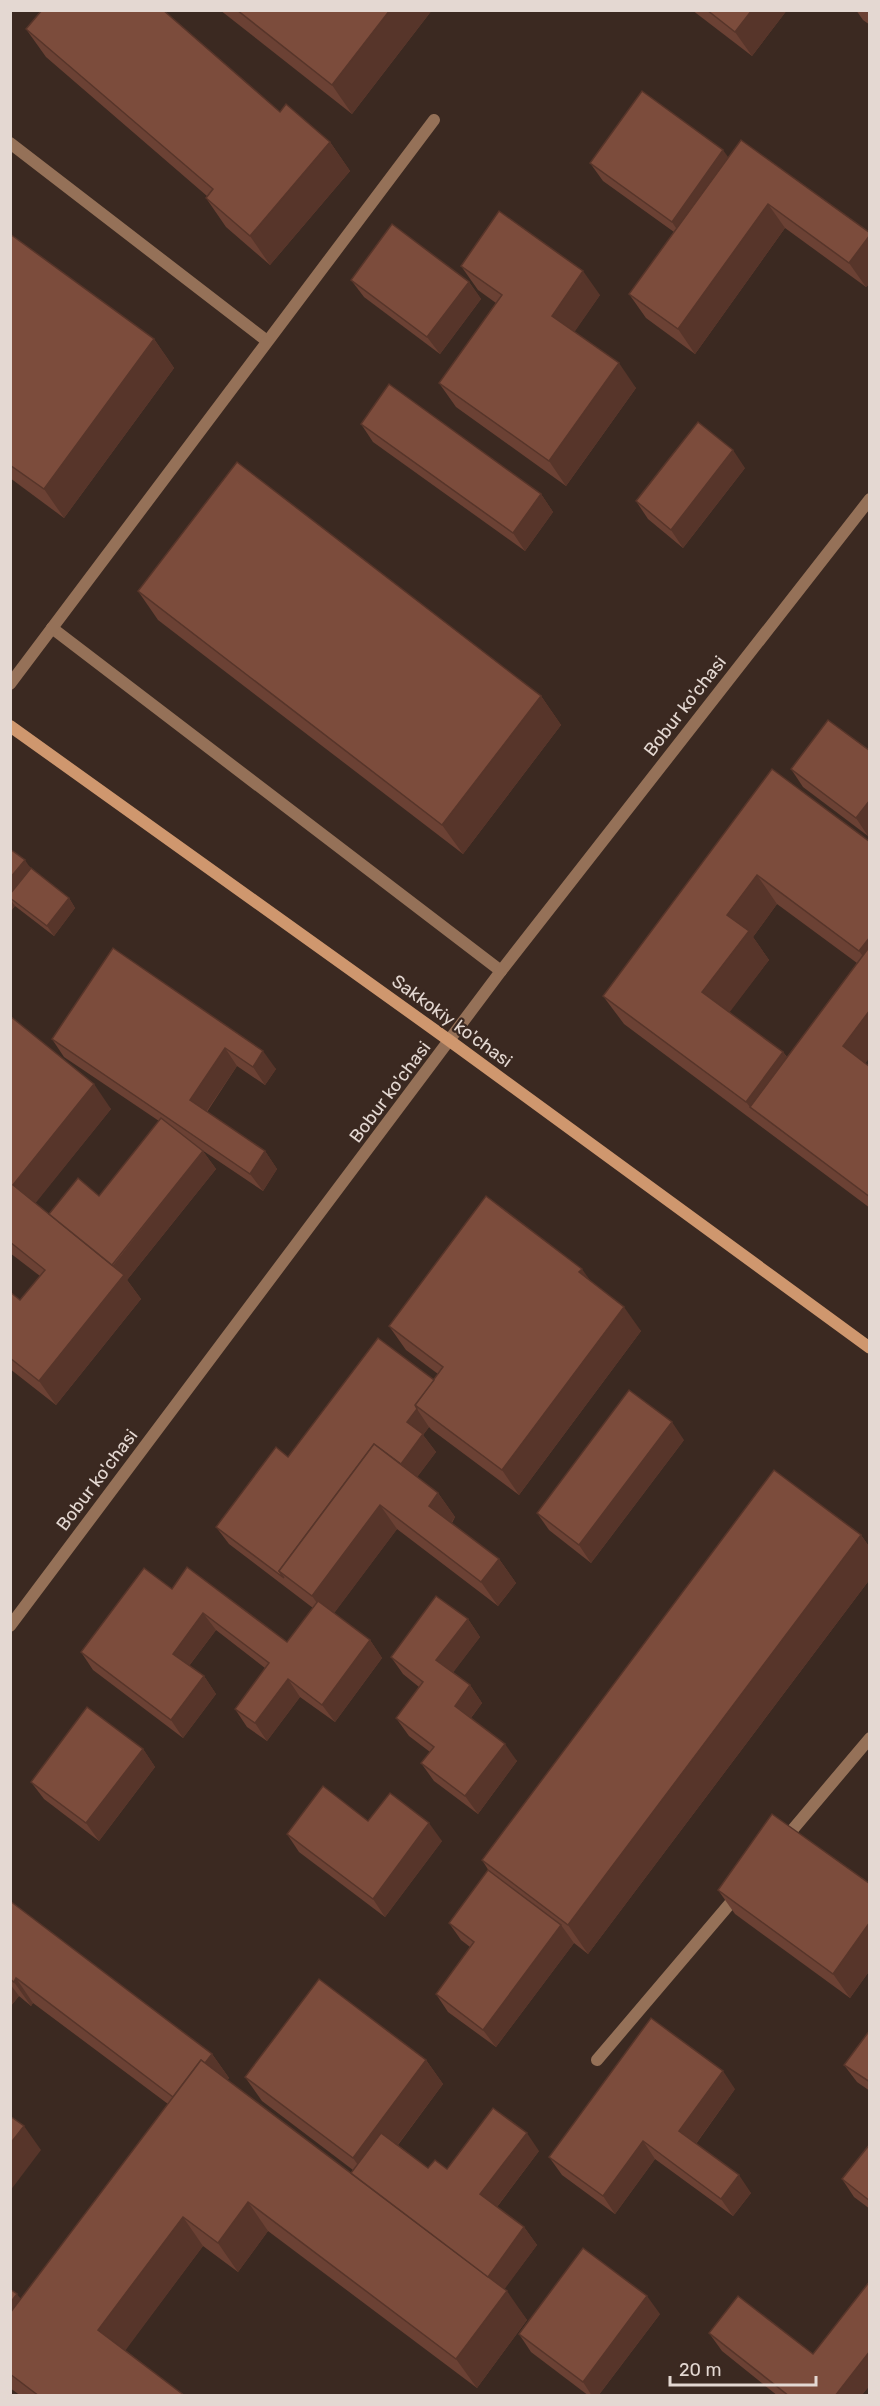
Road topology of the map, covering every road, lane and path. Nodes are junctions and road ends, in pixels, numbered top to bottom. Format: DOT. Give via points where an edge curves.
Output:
graph roads {
  1 [pos="434,120"];
  2 [pos="10,142"];
  3 [pos="267,341"];
  4 [pos="870,499"];
  5 [pos="52,628"];
  6 [pos="10,684"];
  7 [pos="10,726"];
  8 [pos="501,971"];
  9 [pos="450,1041"];
  10 [pos="870,1348"];
  11 [pos="10,1626"];
  12 [pos="870,1738"];
  13 [pos="771,1854"];
  14 [pos="748,1881"];
  15 [pos="597,2060"];
  1 -- 3 [label="street"];
  2 -- 3 [label="street"];
  3 -- 5 [label="street"];
  4 -- 8 [label="street, Bobur ko'chasi"];
  5 -- 6 [label="street"];
  5 -- 8 [label="street"];
  7 -- 9 [label="street, Sakkokiy ko'chasi"];
  8 -- 9 [label="street, Bobur ko'chasi"];
  9 -- 10 [label="street, Sakkokiy ko'chasi"];
  9 -- 11 [label="street, Bobur ko'chasi"];
  12 -- 13 [label="street"];
  14 -- 15 [label="street"];
}
